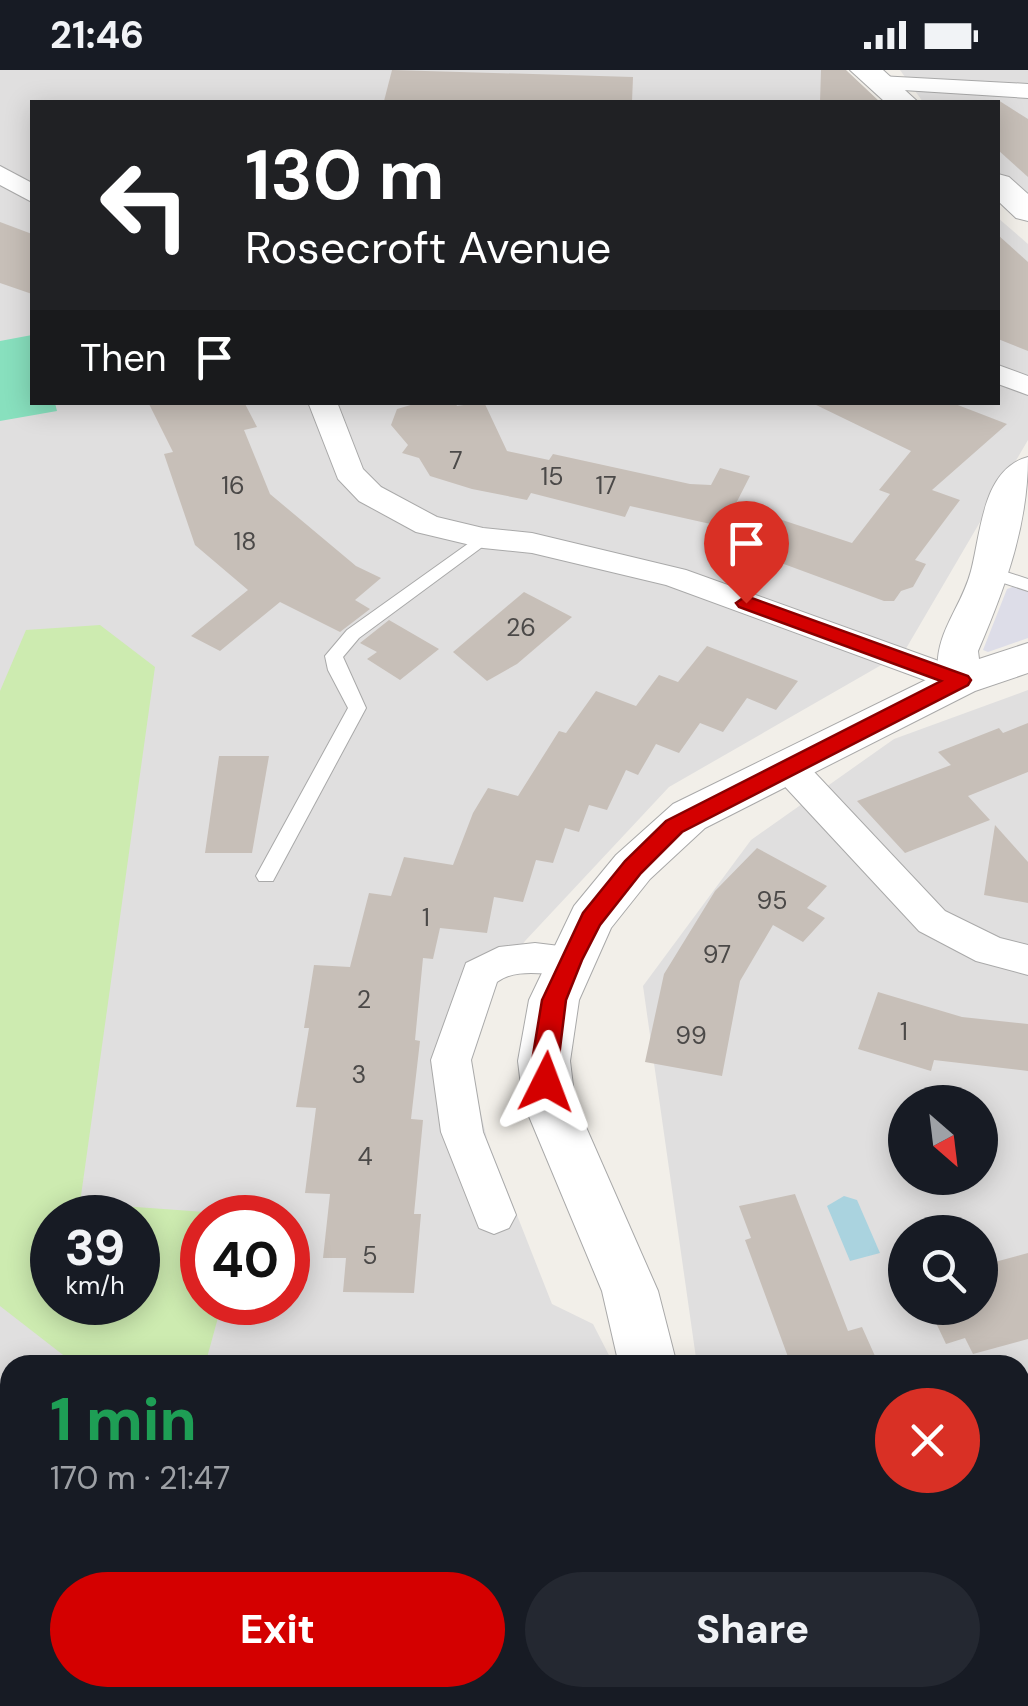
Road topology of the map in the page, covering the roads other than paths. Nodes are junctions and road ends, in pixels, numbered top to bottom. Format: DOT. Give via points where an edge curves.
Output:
graph roads {
  1 [pos="883,85"];
  2 [pos="1028,92"];
  3 [pos="0,174"];
  4 [pos="1000,186"];
  5 [pos="30,193"];
  6 [pos="1028,211"];
  7 [pos="1000,375"];
  8 [pos="1028,386"];
  9 [pos="323,405"];
  10 [pos="1028,469"];
  11 [pos="484,538"];
  12 [pos="1010,579"];
  13 [pos="1028,657"];
  14 [pos="960,680"];
  15 [pos="788,768"];
  16 [pos="266,876"];
  17 [pos="570,960"];
  18 [pos="1028,960"];
  19 [pos="494,1215"];
  20 [pos="646,1355"];
  1 -- 2 [label="street"];
  3 -- 5 [label="street"];
  4 -- 6 [label="street"];
  7 -- 8 [label="street"];
  9 -- 11 [label="street" via="349,472 370,494 427,525"];
  10 -- 12 [label="street" via="1000,521"];
  11 -- 14 [label="street" via="675,577"];
  11 -- 16 [label="lane" via="353,634 334,656 336,674 357,708"];
  12 -- 14 [label="street" via="957,651"];
  13 -- 14 [label="street"];
  14 -- 15 [label="street"];
  15 -- 17 [label="street" via="674,826 591,919"];
  15 -- 18 [label="street" via="932,922"];
  17 -- 19 [label="street" via="488,966 451,1060 462,1132"];
  17 -- 20 [label="street" via="554,1000 544,1061 548,1102 630,1291"];
}
